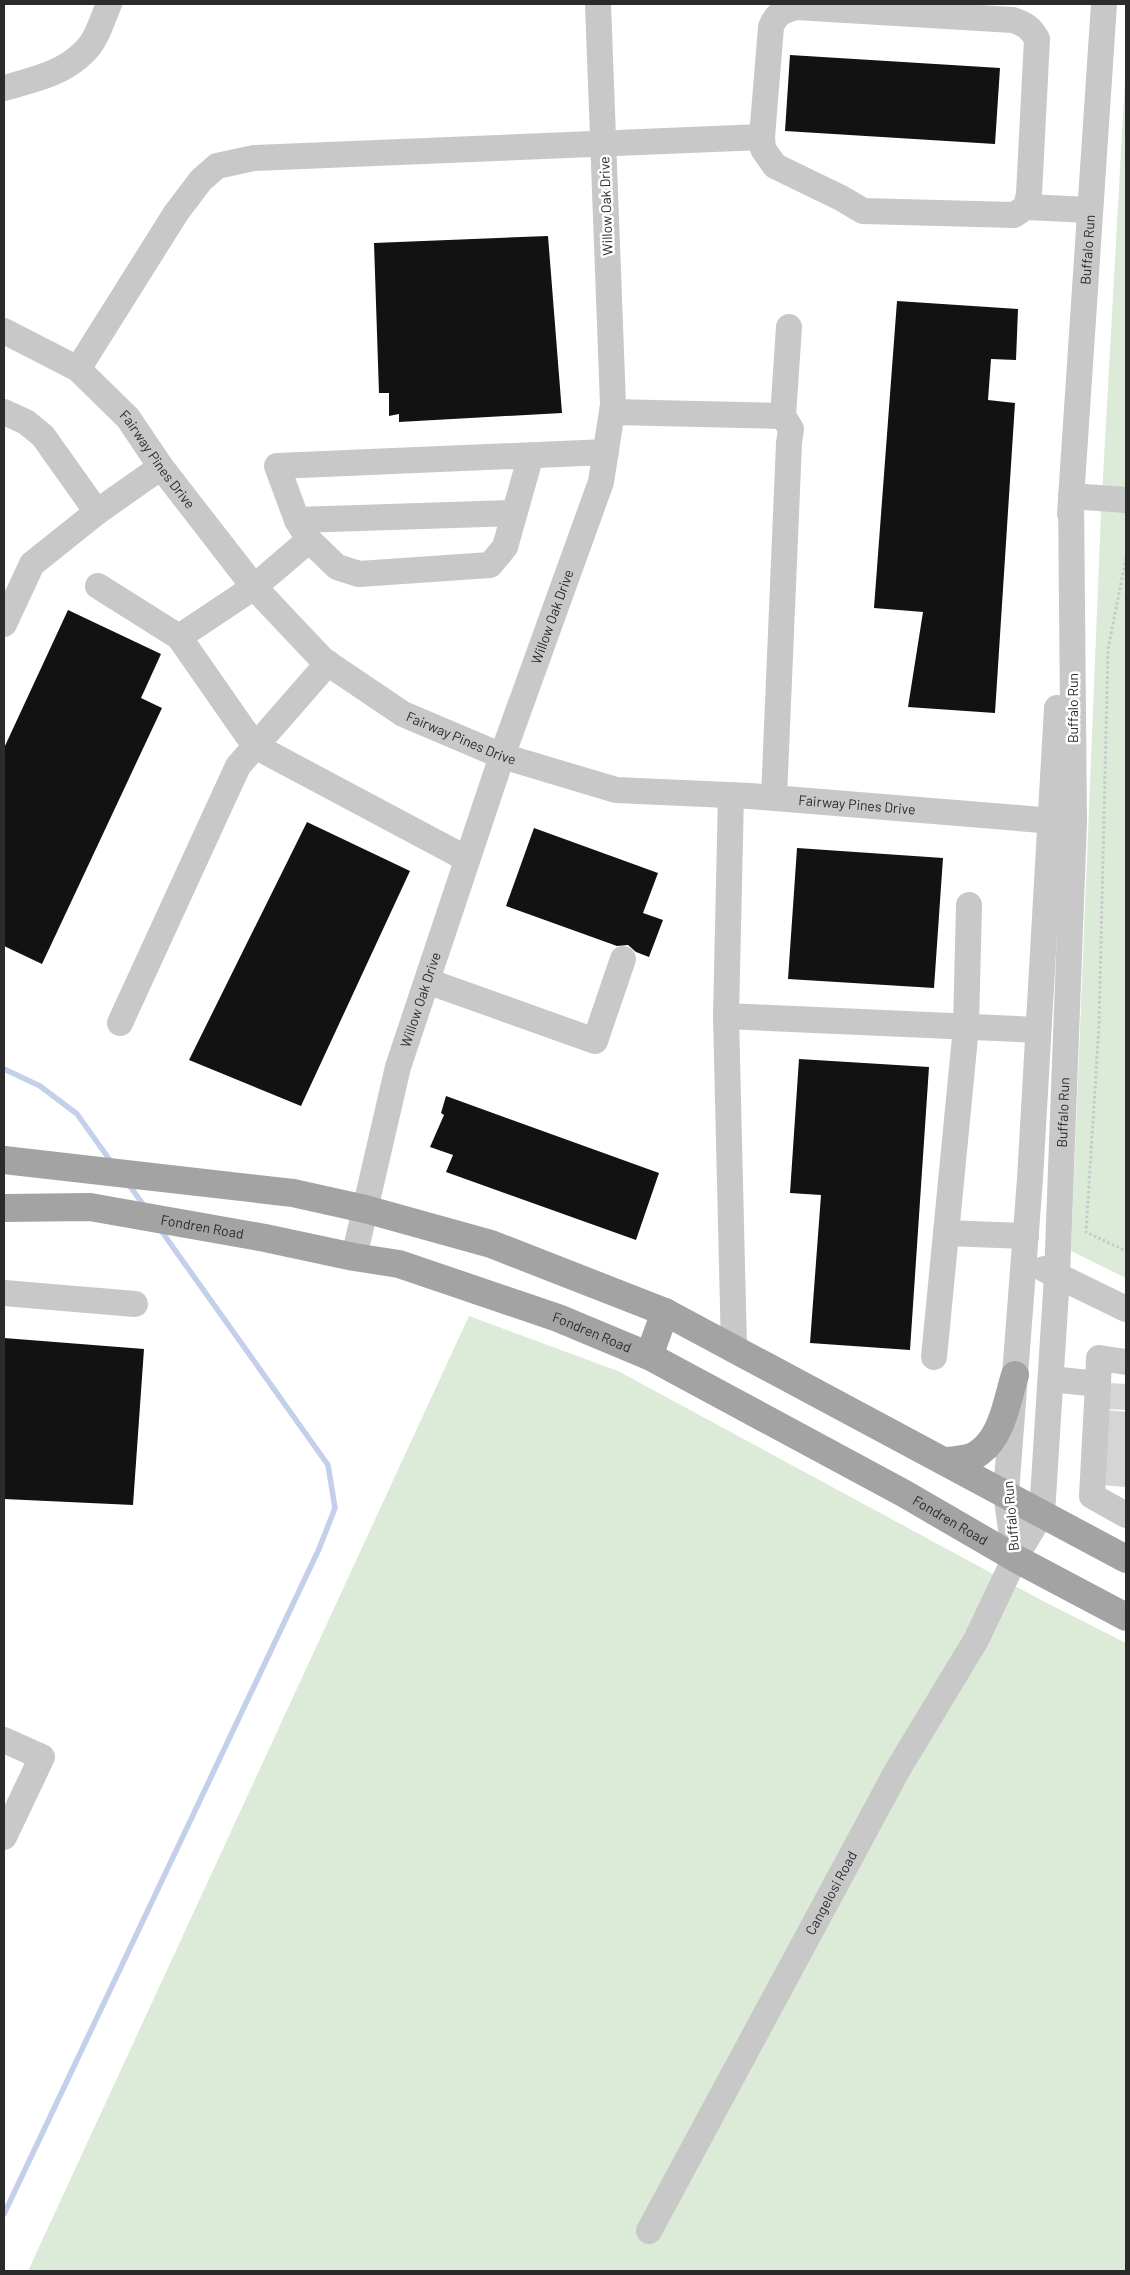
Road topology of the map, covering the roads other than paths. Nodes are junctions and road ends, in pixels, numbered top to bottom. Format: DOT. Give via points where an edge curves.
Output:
graph roads {
  1 [pos="109,4"];
  2 [pos="598,4"];
  3 [pos="1104,4"];
  4 [pos="4,88"];
  5 [pos="762,137"];
  6 [pos="604,145"];
  7 [pos="1026,206"];
  8 [pos="1090,210"];
  9 [pos="789,327"];
  10 [pos="4,331"];
  11 [pos="78,370"];
  12 [pos="4,412"];
  13 [pos="612,412"];
  14 [pos="783,416"];
  15 [pos="606,452"];
  16 [pos="531,455"];
  17 [pos="161,467"];
  18 [pos="1071,496"];
  19 [pos="1126,500"];
  20 [pos="97,512"];
  21 [pos="514,513"];
  22 [pos="303,530"];
  23 [pos="98,586"];
  24 [pos="254,587"];
  25 [pos="4,624"];
  26 [pos="179,637"];
  27 [pos="328,663"];
  28 [pos="255,746"];
  29 [pos="502,756"];
  30 [pos="731,795"];
  31 [pos="774,798"];
  32 [pos="1062,822"];
  33 [pos="468,859"];
  34 [pos="969,905"];
  35 [pos="623,960"];
  36 [pos="427,981"];
  37 [pos="726,1016"];
  38 [pos="120,1023"];
  39 [pos="966,1027"];
  40 [pos="1038,1030"];
  41 [pos="4,1160"];
  42 [pos="4,1208"];
  43 [pos="365,1209"];
  44 [pos="946,1233"];
  45 [pos="1025,1248"];
  46 [pos="354,1257"];
  47 [pos="1057,1276"];
  48 [pos="4,1293"];
  49 [pos="135,1304"];
  50 [pos="1126,1309"];
  51 [pos="664,1312"];
  52 [pos="734,1349"];
  53 [pos="649,1356"];
  54 [pos="934,1357"];
  55 [pos="1126,1362"];
  56 [pos="1015,1375"];
  57 [pos="1051,1379"];
  58 [pos="1101,1392"];
  59 [pos="946,1461"];
  60 [pos="1006,1493"];
  61 [pos="1042,1513"];
  62 [pos="1126,1515"];
  63 [pos="1015,1558"];
  64 [pos="1126,1559"];
  65 [pos="1126,1617"];
  66 [pos="4,1740"];
  67 [pos="4,1837"];
  68 [pos="650,2231"];
  1 -- 4 [label="street" via="96,35 85,51 52,73"];
  2 -- 6 [label="street, Willow Oak Drive"];
  3 -- 8 [label="street, Buffalo Run"];
  5 -- 6 [label="street"];
  5 -- 7 [label="street" via="763,149 775,166 863,212 1014,216"];
  5 -- 7 [label="street" via="771,27 775,16 784,10 796,7 1013,20 1032,30 1038,39"];
  6 -- 11 [label="street" via="254,158 217,166 201,180 176,213"];
  6 -- 13 [label="street, Willow Oak Drive"];
  7 -- 8 [label="street"];
  8 -- 18 [label="street, Buffalo Run"];
  9 -- 14 [label="street"];
  10 -- 11 [label="street, Fairway Pines Drive"];
  11 -- 17 [label="street, Fairway Pines Drive" via="128,418"];
  12 -- 20 [label="street" via="26,422 44,436"];
  13 -- 14 [label="street"];
  13 -- 15 [label="street, Willow Oak Drive"];
  14 -- 31 [label="street" via="792,428"];
  15 -- 16 [label="street"];
  15 -- 29 [label="street, Willow Oak Drive" via="601,482"];
  16 -- 21 [label="street"];
  16 -- 22 [label="street" via="277,466"];
  17 -- 20 [label="street"];
  17 -- 24 [label="street, Fairway Pines Drive"];
  18 -- 19 [label="street"];
  18 -- 32 [label="street, Buffalo Run"];
  20 -- 25 [label="street" via="32,564"];
  21 -- 22 [label="street"];
  21 -- 22 [label="street" via="505,547 490,565 359,574 337,567"];
  22 -- 24 [label="street"];
  23 -- 26 [label="street"];
  24 -- 26 [label="street"];
  24 -- 27 [label="street, Fairway Pines Drive"];
  26 -- 28 [label="street"];
  27 -- 28 [label="street"];
  27 -- 29 [label="street, Fairway Pines Drive" via="404,714"];
  28 -- 33 [label="street"];
  28 -- 38 [label="street" via="238,766"];
  29 -- 30 [label="street, Fairway Pines Drive" via="616,790"];
  29 -- 33 [label="street, Willow Oak Drive"];
  30 -- 31 [label="street, Fairway Pines Drive"];
  30 -- 37 [label="street"];
  31 -- 32 [label="street, Fairway Pines Drive"];
  32 -- 40 [label="street, Buffalo Run"];
  32 -- 47 [label="street, Buffalo Run"];
  33 -- 36 [label="street, Willow Oak Drive"];
  34 -- 39 [label="street"];
  35 -- 36 [label="street" via="595,1041"];
  36 -- 43 [label="street, Willow Oak Drive" via="398,1067"];
  37 -- 39 [label="street"];
  37 -- 52 [label="street"];
  39 -- 40 [label="street"];
  39 -- 44 [label="street"];
  40 -- 45 [label="street, Buffalo Run"];
  41 -- 43 [label="main road" via="293,1193"];
  42 -- 46 [label="main road, Fondren Road" via="90,1207"];
  43 -- 46 [label="street, Willow Oak Drive"];
  43 -- 51 [label="main road" via="491,1244"];
  44 -- 45 [label="street"];
  44 -- 54 [label="street"];
  45 -- 47 [label="street"];
  45 -- 56 [label="street, Buffalo Run"];
  46 -- 53 [label="main road, Fondren Road" via="408,1267 558,1318"];
  47 -- 50 [label="street"];
  47 -- 57 [label="street, Buffalo Run"];
  48 -- 49 [label="street"];
  51 -- 52 [label="main road"];
  51 -- 53 [label="main road"];
  52 -- 59 [label="main road"];
  53 -- 63 [label="main road, Fondren Road" via="905,1494"];
  55 -- 58 [label="street" via="1099,1358"];
  56 -- 59 [label="main road" via="993,1440 979,1453"];
  56 -- 60 [label="street, Buffalo Run"];
  57 -- 58 [label="street"];
  57 -- 61 [label="street, Buffalo Run"];
  58 -- 62 [label="street" via="1100,1447 1092,1496"];
  59 -- 60 [label="main road"];
  60 -- 61 [label="main road"];
  60 -- 63 [label="street, Buffalo Run"];
  61 -- 63 [label="street, Buffalo Run"];
  61 -- 64 [label="main road"];
  63 -- 65 [label="main road, Fondren Road"];
  63 -- 68 [label="street, Cangelosi Road" via="976,1640 898,1769"];
  66 -- 67 [label="street" via="42,1757"];
}
